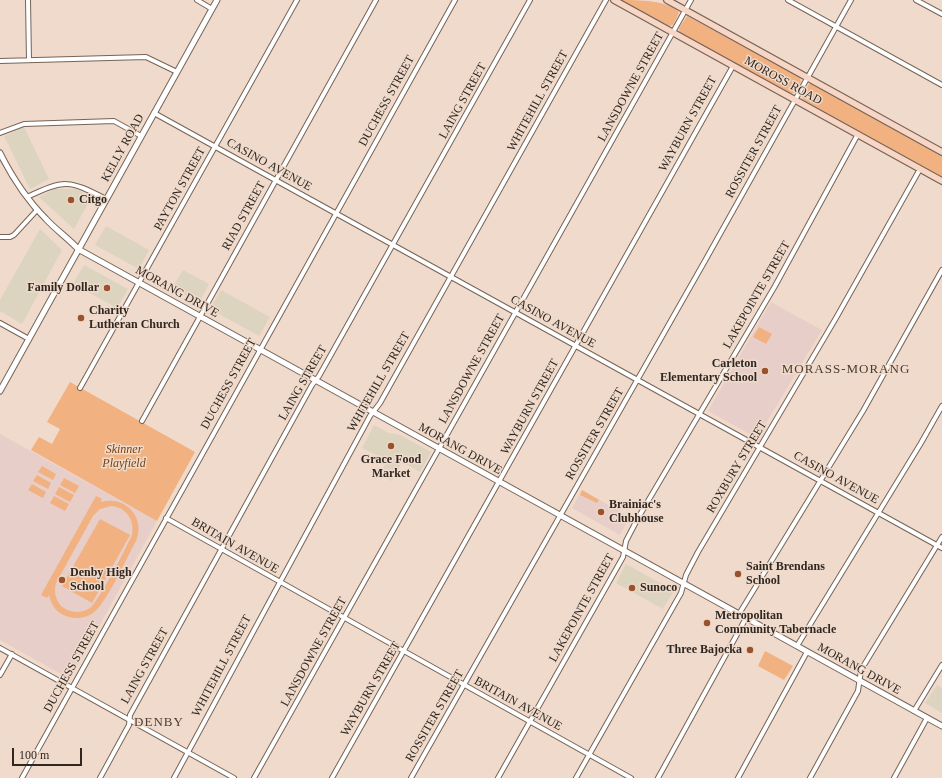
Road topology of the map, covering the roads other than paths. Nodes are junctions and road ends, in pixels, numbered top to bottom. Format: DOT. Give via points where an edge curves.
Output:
graph roads {
  1 [pos="28,0"];
  2 [pos="197,0"];
  3 [pos="217,0"];
  4 [pos="297,0"];
  5 [pos="376,0"];
  6 [pos="455,0"];
  7 [pos="530,0"];
  8 [pos="606,0"];
  9 [pos="614,0"];
  10 [pos="666,0"];
  11 [pos="691,0"];
  12 [pos="788,0"];
  13 [pos="851,0"];
  14 [pos="916,0"];
  15 [pos="212,9"];
  16 [pos="685,10"];
  17 [pos="942,14"];
  18 [pos="836,27"];
  19 [pos="673,32"];
  20 [pos="29,60"];
  21 [pos="0,61"];
  22 [pos="733,66"];
  23 [pos="177,72"];
  24 [pos="807,78"];
  25 [pos="942,85"];
  26 [pos="795,100"];
  27 [pos="154,113"];
  28 [pos="0,134"];
  29 [pos="858,134"];
  30 [pos="141,136"];
  31 [pos="215,147"];
  32 [pos="942,152"];
  33 [pos="0,153"];
  34 [pos="2,162"];
  35 [pos="920,169"];
  36 [pos="275,180"];
  37 [pos="942,181"];
  38 [pos="27,197"];
  39 [pos="106,199"];
  40 [pos="37,210"];
  41 [pos="335,213"];
  42 [pos="0,238"];
  43 [pos="393,245"];
  44 [pos="78,248"];
  45 [pos="942,270"];
  46 [pos="450,277"];
  47 [pos="139,282"];
  48 [pos="516,313"];
  49 [pos="199,316"];
  50 [pos="0,323"];
  51 [pos="28,339"];
  52 [pos="575,346"];
  53 [pos="259,349"];
  54 [pos="638,379"];
  55 [pos="316,381"];
  56 [pos="80,388"];
  57 [pos="0,391"];
  58 [pos="942,406"];
  59 [pos="374,412"];
  60 [pos="699,414"];
  61 [pos="142,421"];
  62 [pos="760,448"];
  63 [pos="440,449"];
  64 [pos="820,481"];
  65 [pos="500,482"];
  66 [pos="879,513"];
  67 [pos="560,516"];
  68 [pos="166,518"];
  69 [pos="942,537"];
  70 [pos="937,545"];
  71 [pos="942,548"];
  72 [pos="221,550"];
  73 [pos="624,551"];
  74 [pos="278,582"];
  75 [pos="684,584"];
  76 [pos="739,614"];
  77 [pos="746,618"];
  78 [pos="344,619"];
  79 [pos="797,646"];
  80 [pos="0,648"];
  81 [pos="404,652"];
  82 [pos="807,652"];
  83 [pos="12,654"];
  84 [pos="942,665"];
  85 [pos="0,676"];
  86 [pos="859,681"];
  87 [pos="464,685"];
  88 [pos="72,688"];
  89 [pos="914,711"];
  90 [pos="927,718"];
  91 [pos="129,720"];
  92 [pos="530,722"];
  93 [pos="942,726"];
  94 [pos="188,752"];
  95 [pos="589,755"];
  96 [pos="22,778"];
  97 [pos="100,778"];
  98 [pos="174,778"];
  99 [pos="234,778"];
  100 [pos="254,778"];
  101 [pos="332,778"];
  102 [pos="411,778"];
  103 [pos="498,778"];
  104 [pos="576,778"];
  105 [pos="631,778"];
  106 [pos="658,778"];
  107 [pos="738,778"];
  108 [pos="810,778"];
  109 [pos="894,778"];
  1 -- 20 [label="street"];
  2 -- 15 [label="street"];
  3 -- 15 [label="street, KELLY ROAD"];
  4 -- 31 [label="street, PAYTON STREET"];
  5 -- 36 [label="street, RIAD STREET"];
  6 -- 41 [label="street, DUCHESS STREET"];
  7 -- 43 [label="street, LAING STREET"];
  8 -- 46 [label="street, WHITEHILL STREET"];
  9 -- 19 [label="main road, MOROSS ROAD"];
  10 -- 16 [label="main road, MOROSS ROAD"];
  11 -- 16 [label="street, LANSDOWNE STREET"];
  12 -- 18 [label="street"];
  13 -- 18 [label="street, ROSSITER STREET"];
  14 -- 17 [label="street"];
  15 -- 23 [label="street, KELLY ROAD"];
  16 -- 19 [label="street, LANSDOWNE STREET"];
  16 -- 24 [label="main road, MOROSS ROAD"];
  18 -- 24 [label="street, ROSSITER STREET"];
  18 -- 25 [label="street"];
  19 -- 22 [label="main road, MOROSS ROAD"];
  19 -- 48 [label="street, LANSDOWNE STREET"];
  20 -- 21 [label="street"];
  20 -- 23 [label="street" via="146,57"];
  22 -- 26 [label="main road, MOROSS ROAD"];
  22 -- 52 [label="street, WAYBURN STREET"];
  23 -- 27 [label="street, KELLY ROAD"];
  24 -- 26 [label="street, ROSSITER STREET"];
  24 -- 32 [label="main road, MOROSS ROAD"];
  26 -- 29 [label="main road, MOROSS ROAD"];
  26 -- 54 [label="street, ROSSITER STREET"];
  27 -- 30 [label="street, KELLY ROAD"];
  27 -- 31 [label="street, CASINO AVENUE"];
  28 -- 30 [label="street" via="24,124 114,122"];
  29 -- 35 [label="main road, MOROSS ROAD"];
  29 -- 60 [label="street, LAKEPOINTE STREET" via="775,286"];
  30 -- 39 [label="street, KELLY ROAD"];
  31 -- 36 [label="street, CASINO AVENUE"];
  31 -- 47 [label="street, PAYTON STREET"];
  33 -- 34 [label="street, MORANG DRIVE"];
  34 -- 38 [label="street, MORANG DRIVE"];
  35 -- 37 [label="main road, MOROSS ROAD"];
  35 -- 62 [label="street, ROXBURY STREET"];
  36 -- 41 [label="street, CASINO AVENUE"];
  36 -- 49 [label="street, RIAD STREET"];
  38 -- 39 [label="street" via="54,184 77,184"];
  38 -- 40 [label="street, MORANG DRIVE"];
  39 -- 44 [label="street, KELLY ROAD"];
  40 -- 42 [label="street" via="14,235"];
  40 -- 44 [label="street, MORANG DRIVE"];
  41 -- 43 [label="street, CASINO AVENUE"];
  41 -- 53 [label="street, DUCHESS STREET"];
  43 -- 46 [label="street, CASINO AVENUE"];
  43 -- 55 [label="street, LAING STREET"];
  44 -- 47 [label="street, MORANG DRIVE"];
  44 -- 51 [label="street, KELLY ROAD"];
  45 -- 64 [label="street" via="863,411"];
  46 -- 48 [label="street, CASINO AVENUE"];
  46 -- 59 [label="street, WHITEHILL STREET"];
  47 -- 49 [label="street, MORANG DRIVE"];
  47 -- 56 [label="street, PAYTON STREET"];
  48 -- 52 [label="street, CASINO AVENUE"];
  48 -- 63 [label="street, LANSDOWNE STREET"];
  49 -- 53 [label="street, MORANG DRIVE"];
  49 -- 61 [label="street, RIAD STREET"];
  50 -- 51 [label="street"];
  51 -- 57 [label="street, KELLY ROAD"];
  52 -- 54 [label="street, CASINO AVENUE"];
  52 -- 65 [label="street, WAYBURN STREET"];
  53 -- 55 [label="street, MORANG DRIVE"];
  53 -- 68 [label="street, DUCHESS STREET"];
  54 -- 60 [label="street, CASINO AVENUE"];
  54 -- 67 [label="street, ROSSITER STREET"];
  55 -- 59 [label="street, MORANG DRIVE"];
  55 -- 72 [label="street, LAING STREET"];
  58 -- 66 [label="street"];
  59 -- 63 [label="street, MORANG DRIVE"];
  59 -- 74 [label="street, WHITEHILL STREET"];
  60 -- 62 [label="street, CASINO AVENUE"];
  60 -- 73 [label="street, LAKEPOINTE STREET" via="638,518 626,541"];
  62 -- 64 [label="street, CASINO AVENUE"];
  62 -- 75 [label="street, ROXBURY STREET" via="698,552"];
  63 -- 65 [label="street, MORANG DRIVE"];
  63 -- 78 [label="street, LANSDOWNE STREET"];
  64 -- 66 [label="street, CASINO AVENUE"];
  64 -- 76 [label="street"];
  65 -- 67 [label="street, MORANG DRIVE"];
  65 -- 81 [label="street, WAYBURN STREET"];
  66 -- 70 [label="street, CASINO AVENUE"];
  66 -- 79 [label="street"];
  67 -- 73 [label="street, MORANG DRIVE"];
  67 -- 87 [label="street, ROSSITER STREET"];
  68 -- 72 [label="street, BRITAIN AVENUE"];
  68 -- 88 [label="street, DUCHESS STREET"];
  69 -- 70 [label="street"];
  70 -- 71 [label="street, CASINO AVENUE"];
  70 -- 86 [label="street" via="861,670"];
  72 -- 74 [label="street, BRITAIN AVENUE"];
  72 -- 91 [label="street, LAING STREET"];
  73 -- 75 [label="street, MORANG DRIVE"];
  73 -- 92 [label="street, LAKEPOINTE STREET" via="623,557"];
  74 -- 78 [label="street, BRITAIN AVENUE"];
  74 -- 94 [label="street, WHITEHILL STREET"];
  75 -- 76 [label="street, MORANG DRIVE"];
  75 -- 95 [label="street, ROXBURY STREET"];
  76 -- 77 [label="street, MORANG DRIVE"];
  77 -- 79 [label="street, MORANG DRIVE"];
  77 -- 106 [label="street"];
  78 -- 81 [label="street, BRITAIN AVENUE"];
  78 -- 100 [label="street, LANSDOWNE STREET"];
  79 -- 82 [label="street, MORANG DRIVE"];
  80 -- 83 [label="street"];
  81 -- 87 [label="street, BRITAIN AVENUE"];
  81 -- 101 [label="street, WAYBURN STREET"];
  82 -- 86 [label="street, MORANG DRIVE"];
  82 -- 107 [label="street"];
  83 -- 85 [label="street"];
  83 -- 88 [label="street"];
  84 -- 89 [label="street"];
  86 -- 89 [label="street, MORANG DRIVE"];
  86 -- 108 [label="street" via="858,691"];
  87 -- 92 [label="street, BRITAIN AVENUE"];
  87 -- 102 [label="street, ROSSITER STREET"];
  88 -- 91 [label="street"];
  88 -- 96 [label="street, DUCHESS STREET"];
  89 -- 90 [label="street, MORANG DRIVE"];
  90 -- 93 [label="street, MORANG DRIVE"];
  90 -- 109 [label="street"];
  91 -- 94 [label="street"];
  91 -- 97 [label="street, LAING STREET" via="129,725"];
  92 -- 95 [label="street, BRITAIN AVENUE"];
  92 -- 103 [label="street, LAKEPOINTE STREET"];
  94 -- 98 [label="street, WHITEHILL STREET"];
  94 -- 99 [label="street"];
  95 -- 104 [label="street, ROXBURY STREET"];
  95 -- 105 [label="street, BRITAIN AVENUE"];
}
